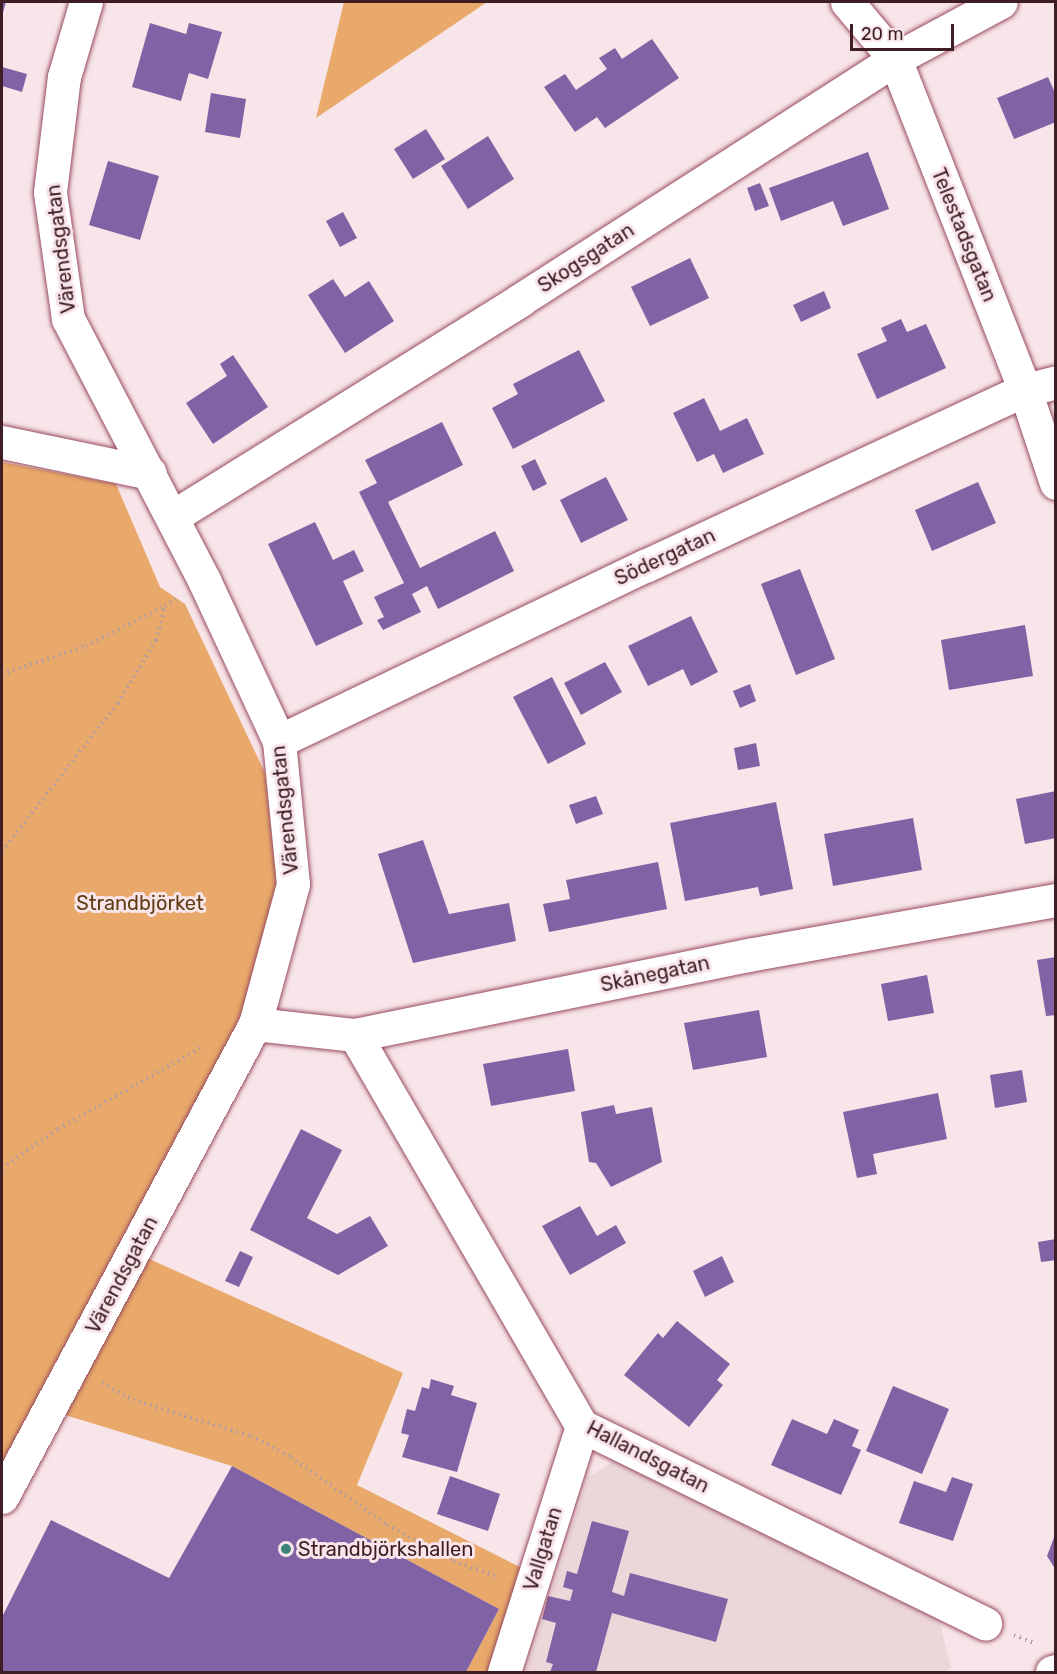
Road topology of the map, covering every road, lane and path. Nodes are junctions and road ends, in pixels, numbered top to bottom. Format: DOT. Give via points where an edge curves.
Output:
graph roads {
  1 [pos="86,2"];
  2 [pos="847,2"];
  3 [pos="1001,2"];
  4 [pos="895,59"];
  5 [pos="1040,386"];
  6 [pos="2,442"];
  7 [pos="150,473"];
  8 [pos="1056,483"];
  9 [pos="172,517"];
  10 [pos="204,580"];
  11 [pos="165,606"];
  12 [pos="2,674"];
  13 [pos="279,741"];
  14 [pos="2,851"];
  15 [pos="1056,900"];
  16 [pos="255,1024"];
  17 [pos="355,1035"];
  18 [pos="2,1168"];
  19 [pos="74,1368"];
  20 [pos="582,1426"];
  21 [pos="2,1497"];
  22 [pos="531,1589"];
  23 [pos="984,1623"];
  24 [pos="1051,1664"];
  25 [pos="504,1672"];
  1 -- 7 [label="street, Värendsgatan" via="64,77 50,192 68,319"];
  2 -- 4 [label="street, Telestadsgatan"];
  3 -- 4 [label="street, Skogsgatan"];
  4 -- 5 [label="street, Telestadsgatan"];
  4 -- 9 [label="street, Skogsgatan"];
  5 -- 8 [label="street, Telestadsgatan"];
  5 -- 13 [label="street, Södergatan"];
  6 -- 7 [label="street"];
  7 -- 9 [label="street, Värendsgatan"];
  9 -- 10 [label="street, Värendsgatan"];
  10 -- 11 [label="path"];
  10 -- 13 [label="street, Värendsgatan"];
  11 -- 12 [label="path" via="86,646"];
  11 -- 14 [label="path" via="156,640 118,703"];
  13 -- 16 [label="street, Värendsgatan" via="293,884"];
  15 -- 17 [label="street, Skånegatan" via="753,954"];
  16 -- 17 [label="street, Skånegatan"];
  16 -- 18 [label="path" via="185,1054 58,1129"];
  16 -- 19 [label="street, Värendsgatan"];
  17 -- 20 [label="street, Hallandsgatan"];
  19 -- 21 [label="street, Värendsgatan"];
  19 -- 22 [label="path" via="133,1400 251,1436 291,1457 387,1525 454,1561"];
  20 -- 22 [label="street, Vallgatan"];
  20 -- 23 [label="street, Hallandsgatan"];
  22 -- 25 [label="street, Vallgatan"];
  23 -- 24 [label="path"];
}
